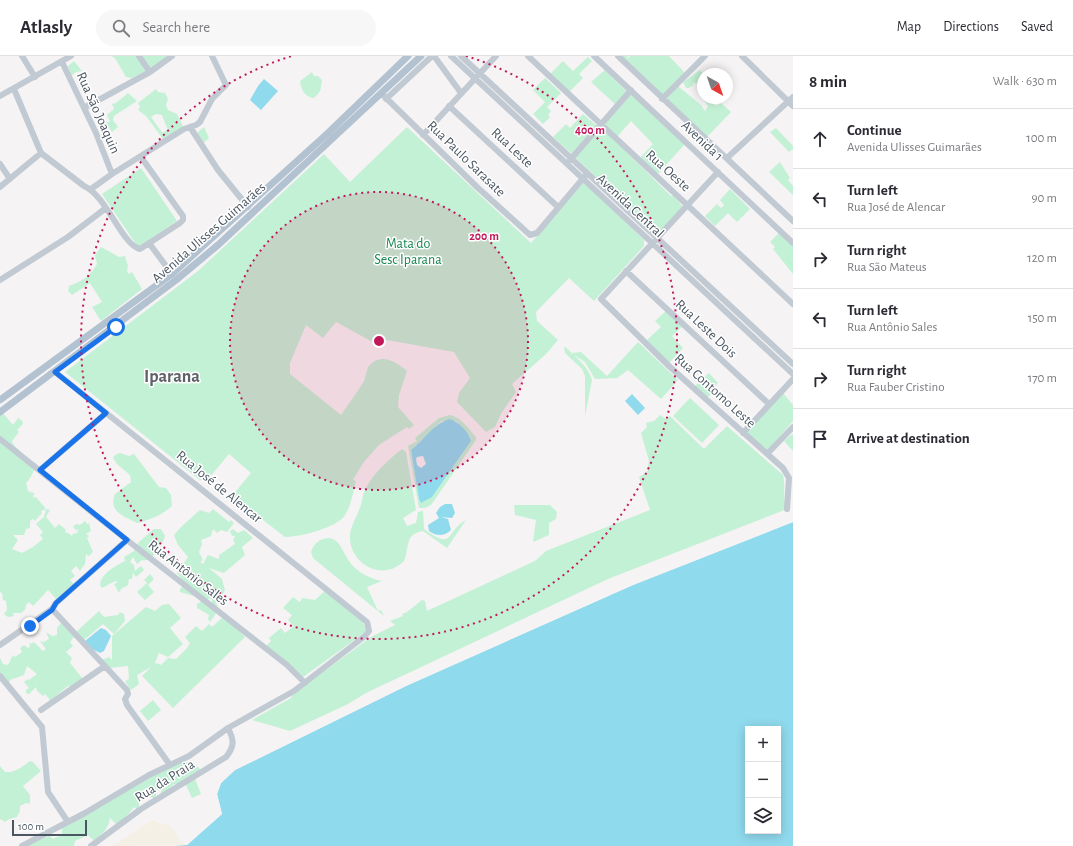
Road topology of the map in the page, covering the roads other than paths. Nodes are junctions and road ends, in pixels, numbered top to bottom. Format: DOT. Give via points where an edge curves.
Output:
graph roads {
  1 [pos="22,56"];
  2 [pos="71,56"];
  3 [pos="140,56"];
  4 [pos="172,56"];
  5 [pos="212,56"];
  6 [pos="408,56"];
  7 [pos="421,56"];
  8 [pos="433,56"];
  9 [pos="452,56"];
  10 [pos="461,56"];
  11 [pos="496,56"];
  12 [pos="528,56"];
  13 [pos="594,56"];
  14 [pos="618,56"];
  15 [pos="705,56"];
  16 [pos="742,56"];
  17 [pos="62,62"];
  18 [pos="414,62"];
  19 [pos="150,72"];
  20 [pos="477,76"];
  21 [pos="35,77"];
  22 [pos="14,88"];
  23 [pos="631,90"];
  24 [pos="501,93"];
  25 [pos="461,94"];
  26 [pos="0,96"];
  27 [pos="384,96"];
  28 [pos="496,98"];
  29 [pos="662,99"];
  30 [pos="792,101"];
  31 [pos="449,106"];
  32 [pos="84,108"];
  33 [pos="601,125"];
  34 [pos="193,126"];
  35 [pos="423,135"];
  36 [pos="41,153"];
  37 [pos="141,157"];
  38 [pos="572,158"];
  39 [pos="727,158"];
  40 [pos="567,163"];
  41 [pos="0,164"];
  42 [pos="718,172"];
  43 [pos="112,174"];
  44 [pos="585,176"];
  45 [pos="10,179"];
  46 [pos="0,187"];
  47 [pos="91,189"];
  48 [pos="687,205"];
  49 [pos="248,206"];
  50 [pos="558,207"];
  51 [pos="106,208"];
  52 [pos="792,217"];
  53 [pos="656,238"];
  54 [pos="149,243"];
  55 [pos="652,243"];
  56 [pos="793,243"];
  57 [pos="626,271"];
  58 [pos="172,274"];
  59 [pos="0,280"];
  60 [pos="793,304"];
  61 [pos="793,364"];
  62 [pos="55,372"];
  63 [pos="793,374"];
  64 [pos="793,378"];
  65 [pos="13,390"];
  66 [pos="18,398"];
  67 [pos="0,400"];
  68 [pos="769,404"];
  69 [pos="0,412"];
  70 [pos="106,413"];
  71 [pos="793,427"];
  72 [pos="743,433"];
  73 [pos="0,438"];
  74 [pos="768,453"];
  75 [pos="40,470"];
  76 [pos="787,509"];
  77 [pos="127,540"];
  78 [pos="52,610"];
  79 [pos="0,645"];
  80 [pos="105,666"];
  81 [pos="0,676"];
  82 [pos="305,683"];
  83 [pos="41,710"];
  84 [pos="228,728"];
  85 [pos="170,765"];
  86 [pos="68,822"];
  87 [pos="22,846"];
  88 [pos="91,846"];
  1 -- 21 [label="street"];
  2 -- 17 [label="street"];
  3 -- 19 [label="street"];
  4 -- 19 [label="street"];
  5 -- 34 [label="street" via="226,84 212,99 202,119"];
  6 -- 18 [label="main road"];
  6 -- 49 [label="main road, Avenida Ulisses Guimarães"];
  7 -- 18 [label="main road, Avenida Ulisses Guimarães"];
  8 -- 25 [label="street"];
  8 -- 27 [label="street"];
  9 -- 20 [label="street, Avenida Central"];
  10 -- 20 [label="street, Avenida Central"];
  11 -- 20 [label="street"];
  12 -- 33 [label="street, Rua Oeste"];
  13 -- 23 [label="street, Avenida 1"];
  14 -- 29 [label="street"];
  15 -- 29 [label="street"];
  16 -- 30 [label="street"];
  17 -- 21 [label="street"];
  17 -- 32 [label="street, Rua São Joaquin"];
  18 -- 27 [label="main road, Avenida Ulisses Guimarães"];
  19 -- 32 [label="street"];
  20 -- 24 [label="street, Avenida Central"];
  20 -- 25 [label="street"];
  20 -- 28 [label="street, Avenida Central"];
  21 -- 22 [label="street"];
  22 -- 26 [label="street"];
  22 -- 36 [label="street"];
  23 -- 33 [label="street"];
  23 -- 42 [label="street, Avenida 1"];
  24 -- 28 [label="street"];
  24 -- 38 [label="street, Avenida Central"];
  25 -- 31 [label="street"];
  27 -- 35 [label="street, Rua Paulo Sarasate"];
  27 -- 62 [label="main road, Avenida Ulisses Guimarães" via="218,245"];
  28 -- 40 [label="street, Avenida Central"];
  29 -- 39 [label="street"];
  30 -- 39 [label="street"];
  31 -- 35 [label="street"];
  31 -- 50 [label="street, Rua Leste"];
  32 -- 43 [label="street, Rua São Joaquin"];
  33 -- 38 [label="street"];
  33 -- 48 [label="street, Rua Oeste"];
  34 -- 37 [label="street"];
  34 -- 49 [label="street" via="218,170"];
  35 -- 50 [label="street, Rua Paulo Sarasate" via="531,236 537,233"];
  36 -- 45 [label="street"];
  36 -- 47 [label="street"];
  37 -- 43 [label="street"];
  37 -- 54 [label="street" via="183,216 180,223"];
  38 -- 40 [label="street"];
  38 -- 44 [label="street, Avenida Central"];
  39 -- 52 [label="street"];
  40 -- 44 [label="street, Avenida Central"];
  41 -- 45 [label="street"];
  42 -- 48 [label="street"];
  42 -- 56 [label="street, Avenida 1"];
  43 -- 47 [label="street"];
  44 -- 50 [label="street"];
  44 -- 53 [label="street, Avenida Central"];
  44 -- 55 [label="street, Avenida Central"];
  45 -- 46 [label="street"];
  47 -- 51 [label="street"];
  48 -- 53 [label="street"];
  48 -- 60 [label="street, Rua Oeste"];
  49 -- 58 [label="main road, Avenida Ulisses Guimarães"];
  51 -- 54 [label="street" via="133,246 140,249"];
  51 -- 59 [label="street" via="68,237"];
  53 -- 55 [label="street"];
  53 -- 61 [label="street, Avenida Central"];
  54 -- 58 [label="street"];
  55 -- 57 [label="street"];
  55 -- 63 [label="street, Avenida Central"];
  57 -- 68 [label="street, Rua Leste Dois"];
  57 -- 72 [label="street, Rua Contomo Leste" via="601,299"];
  58 -- 65 [label="main road, Avenida Ulisses Guimarães"];
  62 -- 66 [label="main road, Avenida Ulisses Guimarães"];
  62 -- 70 [label="street, Rua José de Alencar"];
  64 -- 68 [label="street"];
  65 -- 66 [label="main road"];
  65 -- 67 [label="main road, Avenida Ulisses Guimarães"];
  66 -- 69 [label="main road, Avenida Ulisses Guimarães"];
  68 -- 72 [label="street"];
  70 -- 75 [label="street"];
  70 -- 82 [label="street, Rua José de Alencar" via="367,622 369,631 366,636"];
  71 -- 74 [label="street"];
  72 -- 74 [label="street, Rua Contomo Leste"];
  73 -- 75 [label="street, Rua Antônio Sales"];
  74 -- 76 [label="street, Rua Contomo Leste" via="789,478"];
  75 -- 77 [label="street, Rua Antônio Sales"];
  77 -- 78 [label="street"];
  77 -- 82 [label="street, Rua Antônio Sales" via="287,665"];
  78 -- 79 [label="street"];
  78 -- 80 [label="street"];
  80 -- 83 [label="street"];
  80 -- 85 [label="street" via="127,690 127,705"];
  81 -- 86 [label="street" via="42,728 48,792"];
  82 -- 84 [label="street"];
  84 -- 85 [label="street" via="189,756"];
  84 -- 88 [label="street, Rua da Praia" via="234,744 226,757 141,809"];
  85 -- 86 [label="street"];
  86 -- 87 [label="street"];
}
